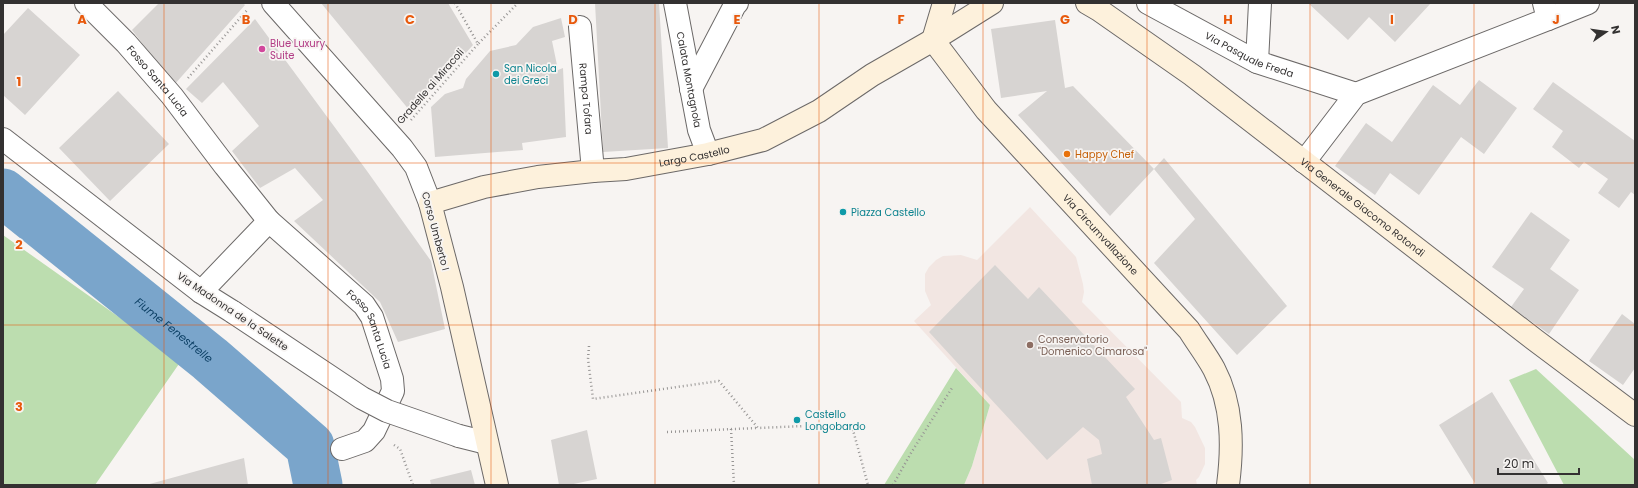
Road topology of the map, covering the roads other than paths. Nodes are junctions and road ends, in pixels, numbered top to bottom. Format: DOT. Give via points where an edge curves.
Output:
graph roads {
  1 [pos="86,3"];
  2 [pos="273,3"];
  3 [pos="675,3"];
  4 [pos="737,3"];
  5 [pos="944,3"];
  6 [pos="992,3"];
  7 [pos="1087,3"];
  8 [pos="1148,3"];
  9 [pos="1260,3"];
  10 [pos="1588,3"];
  11 [pos="1546,11"];
  12 [pos="580,27"];
  13 [pos="933,40"];
  14 [pos="1257,62"];
  15 [pos="691,89"];
  16 [pos="1356,94"];
  17 [pos="3,139"];
  18 [pos="708,154"];
  19 [pos="1304,162"];
  20 [pos="593,171"];
  21 [pos="430,202"];
  22 [pos="269,221"];
  23 [pos="201,292"];
  24 [pos="1635,414"];
  25 [pos="486,442"];
  26 [pos="342,449"];
  27 [pos="497,485"];
  28 [pos="1228,485"];
  1 -- 22 [label="street, Fosso Santa Lucia" via="126,43 172,96"];
  2 -- 21 [label="street, Corso Umberto I" via="394,139 416,167"];
  3 -- 15 [label="street, Calata Montagnola"];
  4 -- 15 [label="street"];
  5 -- 13 [label="street"];
  6 -- 13 [label="street"];
  7 -- 19 [label="street, Via Generale Giacomo Rotondi" via="1192,75"];
  8 -- 14 [label="street, Via Pasquale Freda"];
  9 -- 14 [label="street"];
  10 -- 11 [label="street"];
  11 -- 16 [label="street"];
  12 -- 20 [label="street, Rampa Tofara"];
  13 -- 18 [label="street, Largo Castello" via="872,75 812,115 763,140"];
  13 -- 28 [label="street, Via Circumvallazione" via="986,110 1189,330 1214,369 1229,409 1232,458"];
  14 -- 16 [label="street, Via Pasquale Freda"];
  15 -- 18 [label="street, Calata Montagnola" via="699,130"];
  16 -- 19 [label="street"];
  17 -- 23 [label="street, Via Madonna de la Salette"];
  18 -- 20 [label="street, Largo Castello" via="626,169"];
  19 -- 24 [label="street, Via Generale Giacomo Rotondi"];
  20 -- 21 [label="street, Largo Castello" via="538,177 484,187"];
  21 -- 25 [label="street, Corso Umberto I" via="452,287"];
  22 -- 23 [label="street"];
  22 -- 26 [label="street, Fosso Santa Lucia" via="364,305 372,317 392,379 393,391 377,427 364,441"];
  23 -- 25 [label="street, Via Madonna de la Salette, bridge" via="362,398 387,411 459,436"];
  25 -- 27 [label="street, Corso Umberto I"];
}
